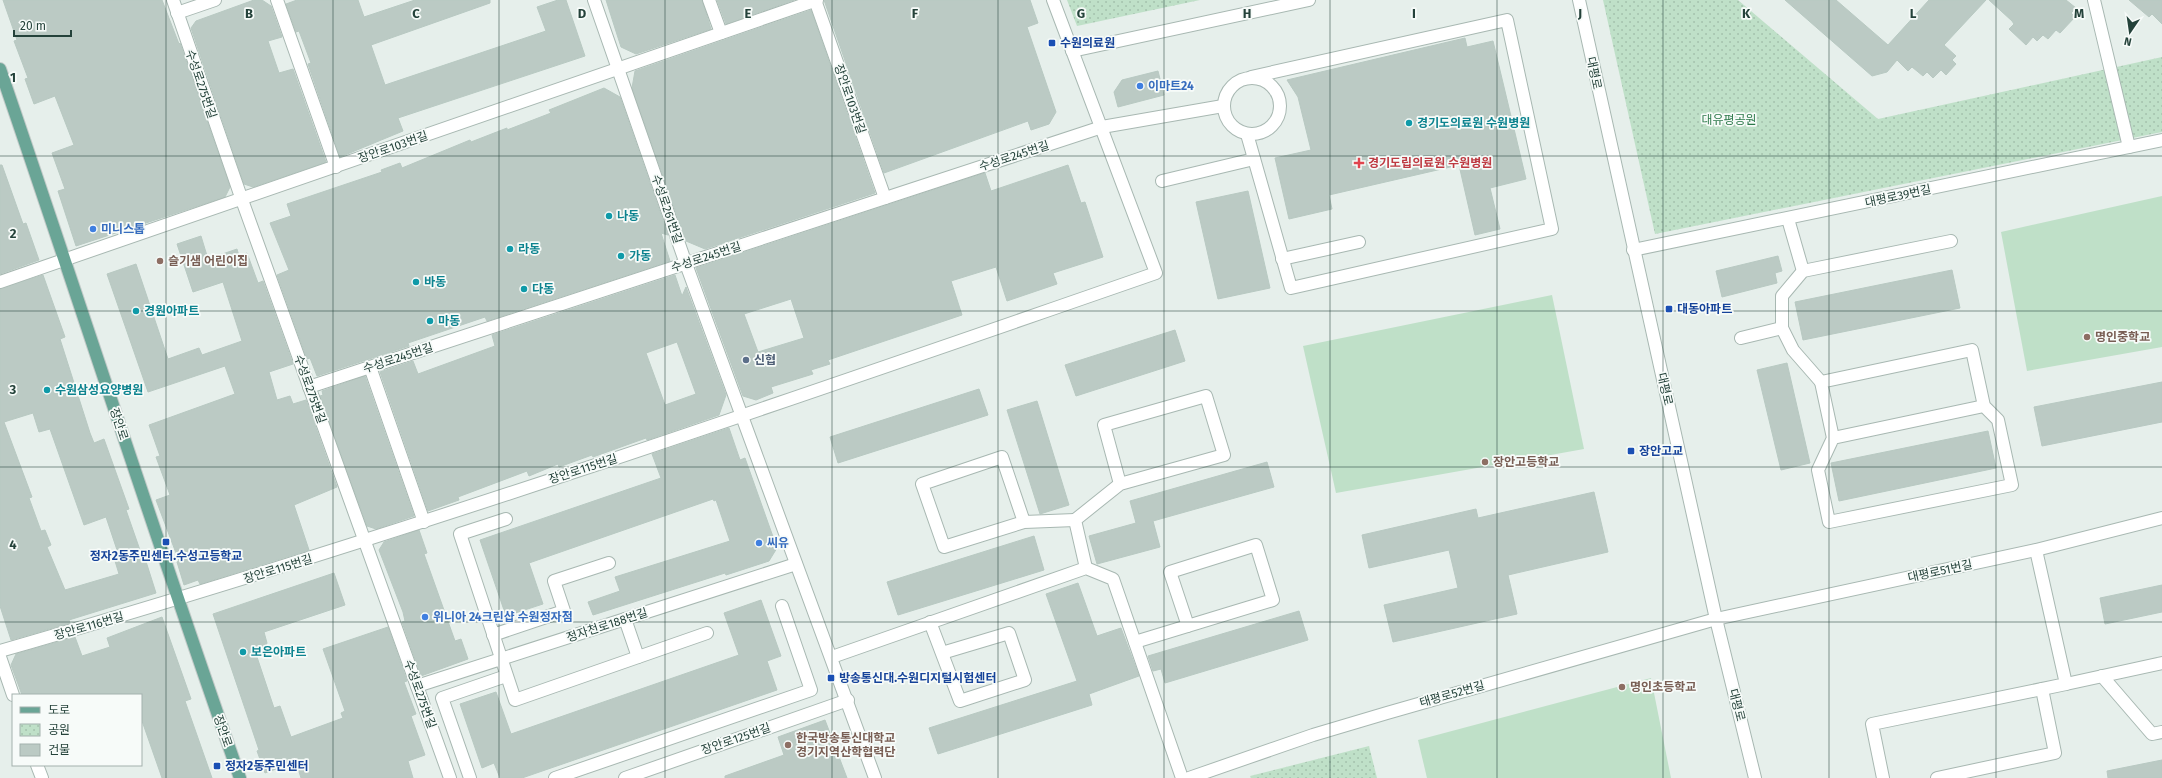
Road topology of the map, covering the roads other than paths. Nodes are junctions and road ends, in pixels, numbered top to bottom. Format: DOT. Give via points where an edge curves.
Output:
graph roads {
  1 [pos="172,0"];
  2 [pos="215,0"];
  3 [pos="277,0"];
  4 [pos="594,0"];
  5 [pos="709,0"];
  6 [pos="816,0"];
  7 [pos="1053,0"];
  8 [pos="1309,0"];
  9 [pos="1578,0"];
  10 [pos="2094,0"];
  11 [pos="176,13"];
  12 [pos="721,33"];
  13 [pos="1072,51"];
  14 [pos="619,69"];
  15 [pos="0,70"];
  16 [pos="1251,77"];
  17 [pos="1223,106"];
  18 [pos="1102,127"];
  19 [pos="1247,134"];
  20 [pos="2162,140"];
  21 [pos="2129,147"];
  22 [pos="1254,159"];
  23 [pos="336,167"];
  24 [pos="1162,181"];
  25 [pos="885,198"];
  26 [pos="242,200"];
  27 [pos="1788,219"];
  28 [pos="1951,241"];
  29 [pos="1360,242"];
  30 [pos="1633,250"];
  31 [pos="1282,259"];
  32 [pos="66,261"];
  33 [pos="686,264"];
  34 [pos="1803,271"];
  35 [pos="0,282"];
  36 [pos="1782,328"];
  37 [pos="1741,338"];
  38 [pos="370,367"];
  39 [pos="1821,382"];
  40 [pos="309,387"];
  41 [pos="1984,406"];
  42 [pos="742,417"];
  43 [pos="1833,438"];
  44 [pos="1120,484"];
  45 [pos="2162,518"];
  46 [pos="506,519"];
  47 [pos="1075,520"];
  48 [pos="424,522"];
  49 [pos="1024,522"];
  50 [pos="365,541"];
  51 [pos="2036,550"];
  52 [pos="609,563"];
  53 [pos="796,564"];
  54 [pos="1086,568"];
  55 [pos="178,600"];
  56 [pos="782,606"];
  57 [pos="624,619"];
  58 [pos="1716,619"];
  59 [pos="930,622"];
  60 [pos="1188,626"];
  61 [pos="707,632"];
  62 [pos="493,636"];
  63 [pos="1135,642"];
  64 [pos="0,651"];
  65 [pos="942,653"];
  66 [pos="638,656"];
  67 [pos="0,657"];
  68 [pos="832,657"];
  69 [pos="500,659"];
  70 [pos="2162,663"];
  71 [pos="506,676"];
  72 [pos="2102,676"];
  73 [pos="2066,684"];
  74 [pos="417,686"];
  75 [pos="2042,689"];
  76 [pos="13,694"];
  77 [pos="848,700"];
  78 [pos="2162,732"];
  79 [pos="37,766"];
  80 [pos="1196,777"];
  81 [pos="42,778"];
  82 [pos="240,778"];
  83 [pos="450,778"];
  84 [pos="470,778"];
  85 [pos="555,778"];
  86 [pos="625,778"];
  87 [pos="875,778"];
  88 [pos="1182,778"];
  89 [pos="1755,778"];
  90 [pos="1883,778"];
  91 [pos="1937,778"];
  1 -- 11 [label="street, 수성로275번길"];
  2 -- 11 [label="street"];
  3 -- 23 [label="street"];
  4 -- 14 [label="street, 수성로261번길"];
  5 -- 12 [label="street"];
  6 -- 12 [label="street, 장안로103번길"];
  6 -- 25 [label="street, 장안로103번길"];
  7 -- 13 [label="street"];
  8 -- 13 [label="street"];
  9 -- 30 [label="street, 대평로"];
  10 -- 21 [label="street"];
  11 -- 26 [label="street, 수성로275번길"];
  12 -- 14 [label="street, 장안로103번길"];
  13 -- 18 [label="street"];
  14 -- 23 [label="street, 장안로103번길"];
  14 -- 33 [label="street, 수성로261번길"];
  15 -- 32 [label="main road, 장안로"];
  16 -- 17 [label="street" via="1231,86 1224,97"];
  16 -- 19 [label="street" via="1268,82 1275,89 1280,106 1274,124 1257,134"];
  16 -- 31 [label="street" via="1507,20 1552,229 1291,288"];
  17 -- 18 [label="street, 수성로245번길"];
  17 -- 19 [label="street" via="1230,124"];
  18 -- 25 [label="street, 수성로245번길"];
  18 -- 42 [label="street" via="1156,273"];
  19 -- 22 [label="street"];
  20 -- 21 [label="street, 대평로39번길"];
  21 -- 27 [label="street, 대평로39번길"];
  22 -- 24 [label="street"];
  22 -- 31 [label="street"];
  23 -- 26 [label="street, 장안로103번길"];
  25 -- 33 [label="street, 수성로245번길"];
  26 -- 32 [label="street, 장안로103번길"];
  26 -- 40 [label="street, 수성로275번길"];
  27 -- 30 [label="street, 대평로39번길"];
  27 -- 34 [label="street"];
  28 -- 34 [label="street"];
  29 -- 31 [label="street"];
  30 -- 58 [label="street, 대평로"];
  32 -- 35 [label="street, 장안로103번길"];
  32 -- 55 [label="main road, 장안로"];
  33 -- 38 [label="street, 수성로245번길"];
  33 -- 42 [label="street, 수성로261번길"];
  34 -- 36 [label="street" via="1782,296"];
  36 -- 37 [label="street"];
  36 -- 39 [label="street" via="1793,350"];
  38 -- 40 [label="street, 수성로245번길"];
  38 -- 48 [label="street"];
  39 -- 41 [label="street" via="1972,350"];
  39 -- 43 [label="street"];
  40 -- 50 [label="street, 수성로275번길"];
  41 -- 43 [label="street"];
  41 -- 43 [label="street" via="1998,420 2012,485 1829,522 1818,470"];
  42 -- 48 [label="street, 장안로115번길"];
  42 -- 53 [label="street"];
  44 -- 44 [label="street" via="1224,455 1206,396 1104,425"];
  44 -- 47 [label="street"];
  45 -- 51 [label="street, 대평로51번길"];
  46 -- 62 [label="street" via="460,534"];
  47 -- 49 [label="street"];
  47 -- 54 [label="street"];
  48 -- 50 [label="street, 장안로115번길"];
  49 -- 49 [label="street" via="1002,457 922,484 944,547"];
  50 -- 55 [label="street, 장안로115번길"];
  50 -- 74 [label="street, 수성로275번길"];
  51 -- 58 [label="street, 대평로51번길"];
  51 -- 73 [label="street"];
  52 -- 62 [label="street" via="554,582 564,611"];
  53 -- 57 [label="street, 정자천로188번길"];
  53 -- 68 [label="street"];
  54 -- 59 [label="street"];
  54 -- 63 [label="street" via="1113,579"];
  55 -- 64 [label="street, 장안로116번길"];
  55 -- 82 [label="main road, 장안로"];
  56 -- 85 [label="street" via="812,690"];
  57 -- 66 [label="street"];
  57 -- 69 [label="street, 정자천로188번길"];
  58 -- 80 [label="street, 태평로52번길" via="1372,717 1313,735"];
  58 -- 89 [label="street, 대평로"];
  59 -- 65 [label="street"];
  59 -- 68 [label="street"];
  60 -- 60 [label="street" via="1273,600 1256,545 1170,572"];
  60 -- 63 [label="street"];
  61 -- 66 [label="street"];
  62 -- 69 [label="street"];
  63 -- 88 [label="street"];
  65 -- 65 [label="street" via="960,701 1026,680 1009,633"];
  66 -- 71 [label="street" via="515,700"];
  67 -- 76 [label="street"];
  68 -- 77 [label="street"];
  69 -- 71 [label="street"];
  69 -- 74 [label="street, 정자천로188번길"];
  70 -- 72 [label="street"];
  71 -- 84 [label="street" via="442,698"];
  72 -- 73 [label="street"];
  72 -- 78 [label="street" via="2152,734"];
  73 -- 75 [label="street"];
  74 -- 83 [label="street, 수성로275번길"];
  75 -- 90 [label="street" via="1872,724"];
  75 -- 91 [label="street" via="2055,753"];
  77 -- 86 [label="street, 장안로125번길"];
  77 -- 87 [label="street"];
  79 -- 81 [label="street"];
}
